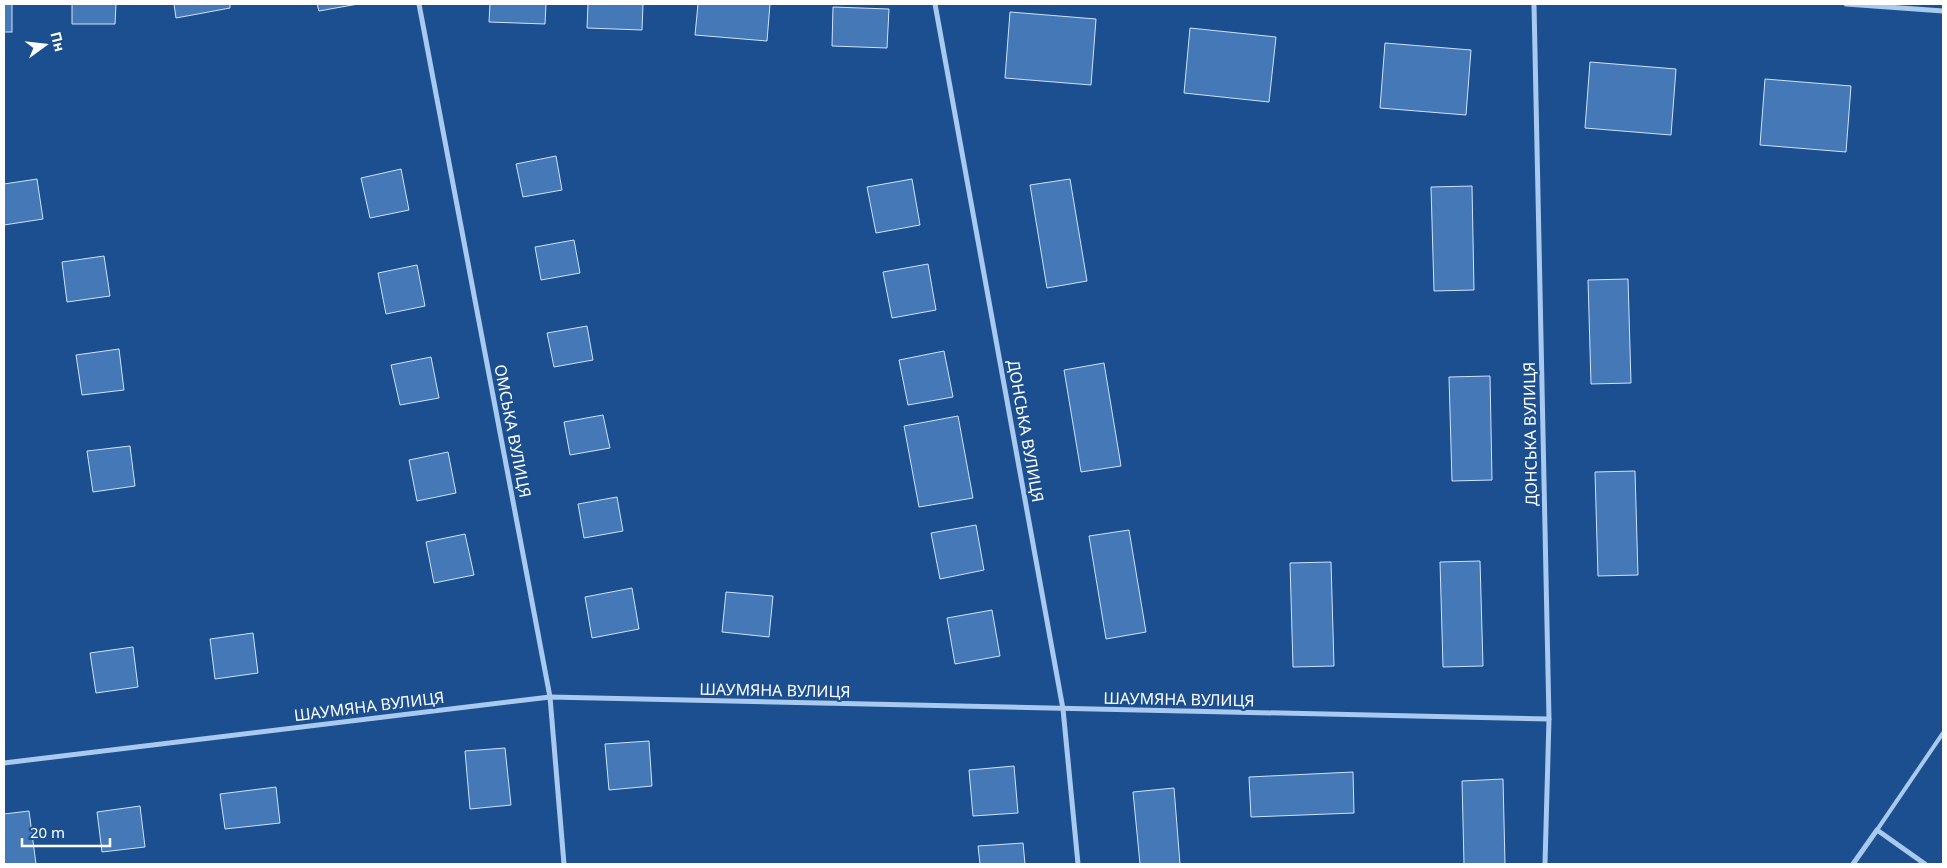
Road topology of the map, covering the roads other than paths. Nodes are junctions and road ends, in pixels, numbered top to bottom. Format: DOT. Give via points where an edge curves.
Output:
graph roads {
  1 [pos="419,4"];
  2 [pos="935,4"];
  3 [pos="1534,4"];
  4 [pos="1846,4"];
  5 [pos="1943,11"];
  6 [pos="550,697"];
  7 [pos="1063,709"];
  8 [pos="1549,719"];
  9 [pos="1943,733"];
  10 [pos="4,763"];
  11 [pos="1877,830"];
  12 [pos="564,864"];
  13 [pos="1078,864"];
  14 [pos="1546,864"];
  15 [pos="1853,864"];
  16 [pos="1925,864"];
  1 -- 6 [label="street, ОМСЬКА ВУЛИЦЯ"];
  2 -- 7 [label="street, ДОНСЬКА ВУЛИЦЯ"];
  3 -- 8 [label="street, ДОНСЬКА ВУЛИЦЯ"];
  4 -- 5 [label="street"];
  6 -- 7 [label="street, ШАУМЯНА ВУЛИЦЯ"];
  6 -- 10 [label="street, ШАУМЯНА ВУЛИЦЯ"];
  6 -- 12 [label="street, ОМСЬКА ВУЛИЦЯ"];
  7 -- 8 [label="street, ШАУМЯНА ВУЛИЦЯ"];
  7 -- 13 [label="street, ДОНСЬКА ВУЛИЦЯ"];
  8 -- 14 [label="street, ДОНСЬКА ВУЛИЦЯ"];
  9 -- 11 [label="lane"];
  11 -- 15 [label="street"];
  11 -- 16 [label="street"];
}
